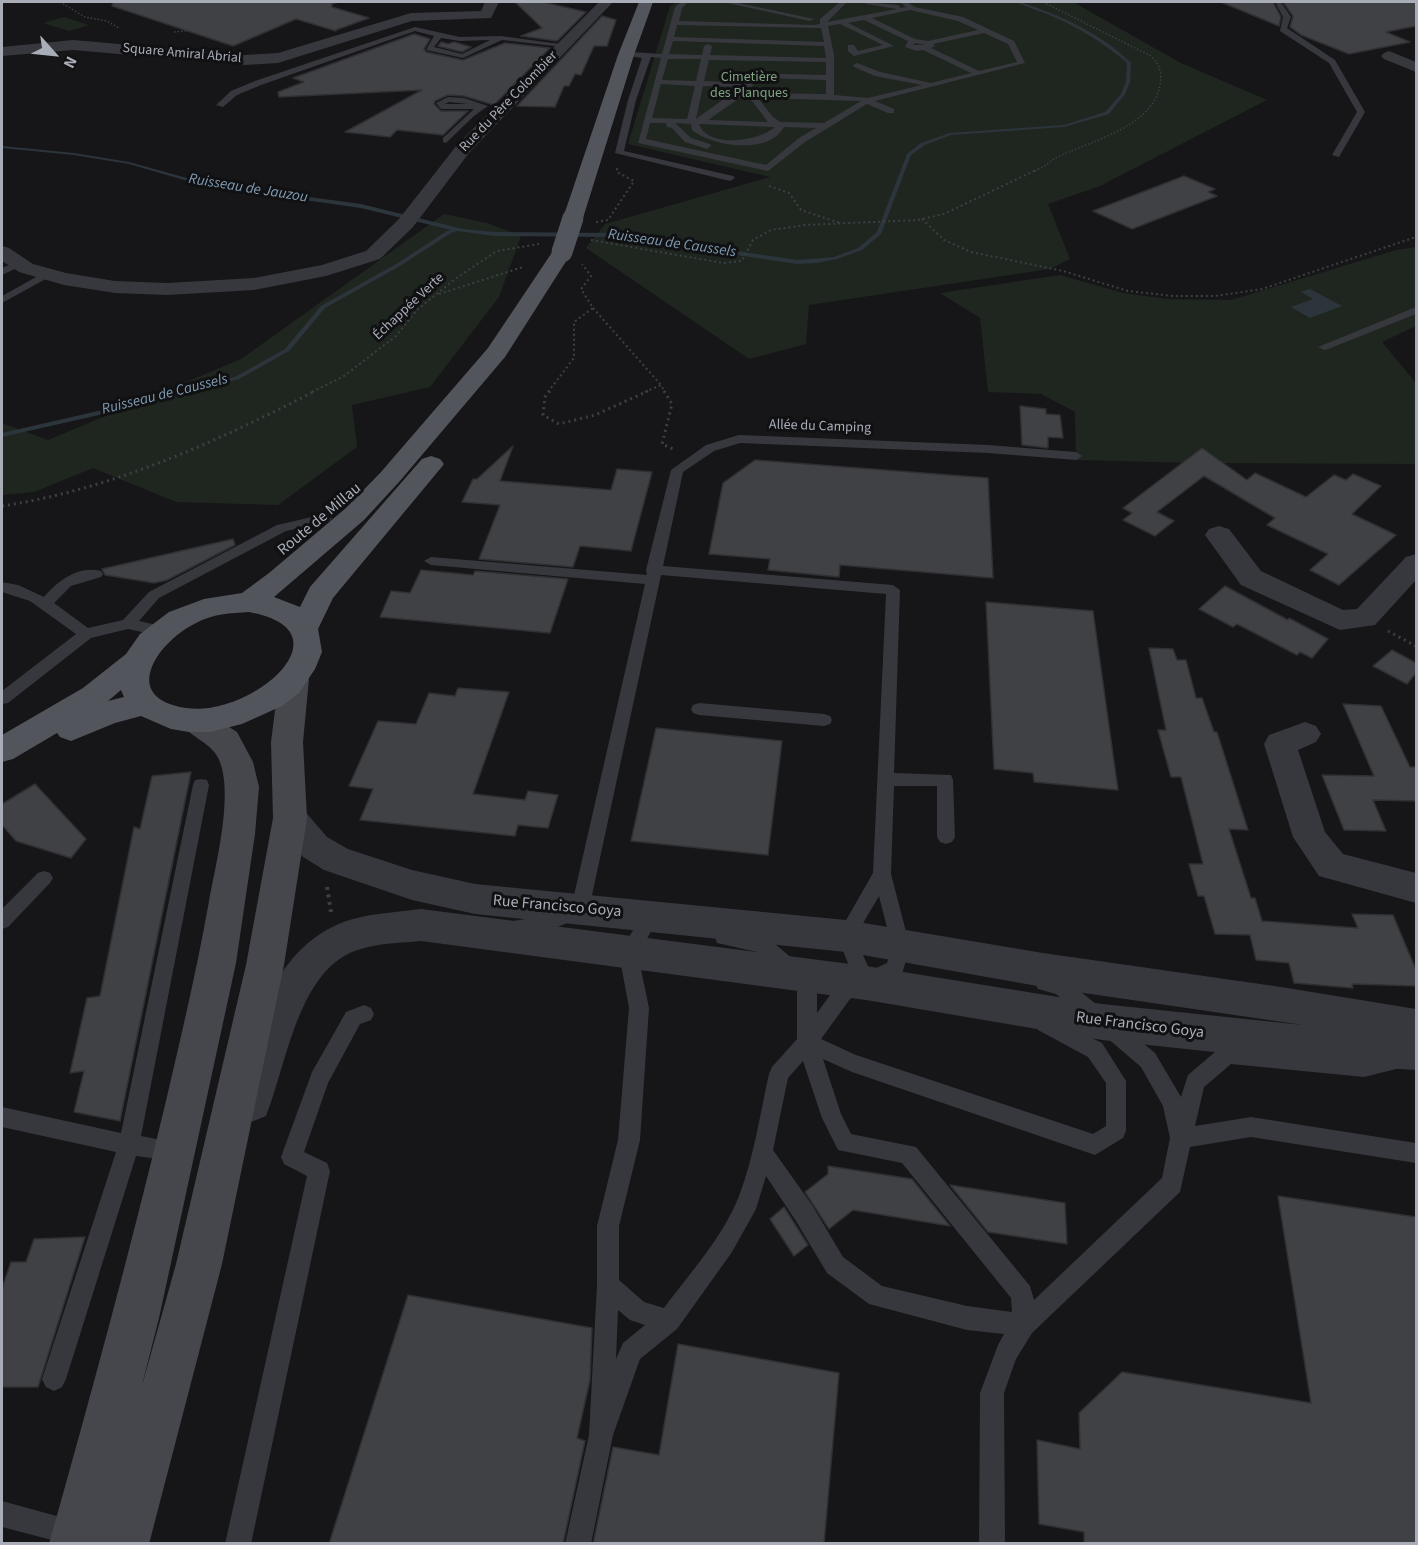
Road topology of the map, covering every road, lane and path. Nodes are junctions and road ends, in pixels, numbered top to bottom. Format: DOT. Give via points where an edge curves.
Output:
graph roads {
  1 [pos="6,2"];
  2 [pos="60,2"];
  3 [pos="492,2"];
  4 [pos="606,2"];
  5 [pos="646,2"];
  6 [pos="685,2"];
  7 [pos="726,2"];
  8 [pos="765,2"];
  9 [pos="779,2"];
  10 [pos="844,2"];
  11 [pos="867,2"];
  12 [pos="903,2"];
  13 [pos="1043,2"];
  14 [pos="1278,2"];
  15 [pos="2,3"];
  16 [pos="630,4"];
  17 [pos="911,9"];
  18 [pos="757,12"];
  19 [pos="687,14"];
  20 [pos="814,14"];
  21 [pos="715,15"];
  22 [pos="746,16"];
  23 [pos="676,18"];
  24 [pos="866,18"];
  25 [pos="824,23"];
  26 [pos="843,23"];
  27 [pos="713,24"];
  28 [pos="755,25"];
  29 [pos="790,26"];
  30 [pos="121,28"];
  31 [pos="194,30"];
  32 [pos="985,31"];
  33 [pos="174,32"];
  34 [pos="438,35"];
  35 [pos="501,38"];
  36 [pos="670,39"];
  37 [pos="709,41"];
  38 [pos="752,42"];
  39 [pos="788,43"];
  40 [pos="828,44"];
  41 [pos="911,44"];
  42 [pos="563,45"];
  43 [pos="851,46"];
  44 [pos="927,46"];
  45 [pos="2,52"];
  46 [pos="626,55"];
  47 [pos="647,56"];
  48 [pos="665,56"];
  49 [pos="1389,56"];
  50 [pos="705,57"];
  51 [pos="750,58"];
  52 [pos="787,59"];
  53 [pos="841,61"];
  54 [pos="1416,68"];
  55 [pos="660,73"];
  56 [pos="701,74"];
  57 [pos="878,74"];
  58 [pos="979,74"];
  59 [pos="747,75"];
  60 [pos="785,76"];
  61 [pos="831,78"];
  62 [pos="658,82"];
  63 [pos="699,84"];
  64 [pos="875,84"];
  65 [pos="935,85"];
  66 [pos="784,86"];
  67 [pos="830,87"];
  68 [pos="747,91"];
  69 [pos="783,96"];
  70 [pos="830,97"];
  71 [pos="872,98"];
  72 [pos="220,105"];
  73 [pos="759,106"];
  74 [pos="771,106"];
  75 [pos="783,106"];
  76 [pos="503,107"];
  77 [pos="891,111"];
  78 [pos="647,120"];
  79 [pos="691,121"];
  80 [pos="701,121"];
  81 [pos="668,124"];
  82 [pos="778,124"];
  83 [pos="825,126"];
  84 [pos="660,136"];
  85 [pos="446,140"];
  86 [pos="718,140"];
  87 [pos="691,142"];
  88 [pos="709,147"];
  89 [pos="758,148"];
  90 [pos="745,149"];
  91 [pos="619,153"];
  92 [pos="701,154"];
  93 [pos="1336,155"];
  94 [pos="730,178"];
  95 [pos="922,219"];
  96 [pos="582,221"];
  97 [pos="843,224"];
  98 [pos="1416,237"];
  99 [pos="587,240"];
  100 [pos="562,251"];
  101 [pos="2,252"];
  102 [pos="530,265"];
  103 [pos="11,268"];
  104 [pos="46,274"];
  105 [pos="435,296"];
  106 [pos="2,300"];
  107 [pos="593,308"];
  108 [pos="1416,310"];
  109 [pos="1324,347"];
  110 [pos="661,385"];
  111 [pos="425,438"];
  112 [pos="1076,456"];
  113 [pos="694,458"];
  114 [pos="2,506"];
  115 [pos="325,518"];
  116 [pos="1219,535"];
  117 [pos="431,561"];
  118 [pos="1416,563"];
  119 [pos="96,574"];
  120 [pos="652,575"];
  121 [pos="2,586"];
  122 [pos="249,602"];
  123 [pos="216,604"];
  124 [pos="45,605"];
  125 [pos="128,624"];
  126 [pos="304,628"];
  127 [pos="161,631"];
  128 [pos="86,634"];
  129 [pos="136,662"];
  130 [pos="294,679"];
  131 [pos="2,699"];
  132 [pos="144,704"];
  133 [pos="699,709"];
  134 [pos="825,720"];
  135 [pos="196,721"];
  136 [pos="1305,734"];
  137 [pos="2,750"];
  138 [pos="2,768"];
  139 [pos="886,779"];
  140 [pos="201,785"];
  141 [pos="290,818"];
  142 [pos="946,837"];
  143 [pos="336,860"];
  144 [pos="882,874"];
  145 [pos="44,878"];
  146 [pos="1416,888"];
  147 [pos="580,909"];
  148 [pos="665,916"];
  149 [pos="2,921"];
  150 [pos="469,932"];
  151 [pos="846,936"];
  152 [pos="347,938"];
  153 [pos="901,947"];
  154 [pos="628,954"];
  155 [pos="974,959"];
  156 [pos="798,975"];
  157 [pos="866,983"];
  158 [pos="1015,1008"];
  159 [pos="364,1014"];
  160 [pos="1102,1022"];
  161 [pos="1416,1027"];
  162 [pos="807,1042"];
  163 [pos="1416,1053"];
  164 [pos="2,1117"];
  165 [pos="1180,1138"];
  166 [pos="129,1145"];
  167 [pos="175,1151"];
  168 [pos="762,1152"];
  169 [pos="1416,1153"];
  170 [pos="199,1264"];
  171 [pos="608,1285"];
  172 [pos="669,1321"];
  173 [pos="1024,1325"];
  174 [pos="54,1379"];
  175 [pos="601,1434"];
  176 [pos="2,1514"];
  177 [pos="76,1538"];
  178 [pos="123,1544"];
  179 [pos="238,1544"];
  180 [pos="578,1544"];
  181 [pos="992,1544"];
  1 -- 15 [label="path"];
  2 -- 30 [label="path" via="85,17"];
  3 -- 45 [label="street, Square Amiral Abrial" via="486,15 411,17 278,58 217,60 73,45"];
  4 -- 42 [label="street, Rue du Père Colombier"];
  5 -- 46 [label="main road"];
  6 -- 23 [label="lane"];
  7 -- 18 [label="lane"];
  8 -- 18 [label="lane"];
  9 -- 20 [label="lane" via="774,6"];
  10 -- 25 [label="lane"];
  11 -- 17 [label="lane"];
  12 -- 17 [label="lane"];
  13 -- 95 [label="path" via="1151,56 1159,64 1162,83 1151,104 1136,120 1113,134 1059,156 1049,165 944,214"];
  14 -- 93 [label="lane" via="1287,17 1283,29 1332,62 1361,111"];
  16 -- 46 [label="main road"];
  17 -- 24 [label="lane"];
  17 -- 32 [label="lane" via="960,19"];
  18 -- 22 [label="lane"];
  18 -- 25 [label="lane"];
  18 -- 28 [label="lane"];
  19 -- 23 [label="lane"];
  21 -- 27 [label="lane"];
  23 -- 27 [label="lane"];
  23 -- 36 [label="lane"];
  24 -- 26 [label="lane"];
  24 -- 41 [label="lane"];
  25 -- 26 [label="lane"];
  25 -- 29 [label="lane"];
  25 -- 40 [label="lane"];
  26 -- 43 [label="lane" via="890,46 857,54"];
  27 -- 28 [label="lane"];
  27 -- 37 [label="lane"];
  28 -- 29 [label="lane"];
  28 -- 38 [label="lane"];
  29 -- 39 [label="lane"];
  31 -- 33 [label="path"];
  32 -- 44 [label="lane"];
  32 -- 58 [label="lane" via="1011,43 1021,63"];
  34 -- 35 [label="lane"];
  34 -- 35 [label="lane" via="429,48 463,56"];
  34 -- 72 [label="lane" via="415,29 405,31 258,83 234,93"];
  35 -- 42 [label="lane"];
  36 -- 37 [label="lane"];
  36 -- 48 [label="lane"];
  37 -- 38 [label="lane"];
  37 -- 50 [label="lane"];
  38 -- 39 [label="lane"];
  38 -- 51 [label="lane"];
  39 -- 40 [label="lane"];
  39 -- 52 [label="lane"];
  40 -- 53 [label="lane"];
  41 -- 44 [label="lane"];
  41 -- 53 [label="lane"];
  42 -- 76 [label="street, Rue du Père Colombier"];
  44 -- 58 [label="lane"];
  46 -- 47 [label="lane"];
  46 -- 96 [label="main road"];
  47 -- 48 [label="lane"];
  47 -- 91 [label="lane"];
  48 -- 50 [label="lane"];
  48 -- 55 [label="lane"];
  49 -- 54 [label="street"];
  50 -- 51 [label="lane"];
  50 -- 56 [label="lane"];
  51 -- 52 [label="lane"];
  51 -- 59 [label="lane"];
  52 -- 53 [label="lane"];
  52 -- 60 [label="lane"];
  53 -- 57 [label="lane"];
  53 -- 61 [label="lane"];
  55 -- 56 [label="lane"];
  55 -- 62 [label="lane"];
  56 -- 59 [label="lane"];
  56 -- 63 [label="lane"];
  57 -- 64 [label="lane"];
  57 -- 65 [label="lane"];
  58 -- 65 [label="lane"];
  59 -- 60 [label="lane"];
  59 -- 68 [label="lane"];
  60 -- 61 [label="lane"];
  60 -- 66 [label="lane"];
  61 -- 67 [label="lane"];
  62 -- 63 [label="lane"];
  62 -- 78 [label="lane"];
  63 -- 68 [label="lane"];
  63 -- 79 [label="lane"];
  65 -- 71 [label="lane"];
  66 -- 67 [label="lane"];
  66 -- 68 [label="lane"];
  66 -- 69 [label="lane"];
  67 -- 70 [label="lane"];
  68 -- 69 [label="lane"];
  68 -- 73 [label="lane"];
  68 -- 80 [label="lane" via="734,95"];
  69 -- 70 [label="lane"];
  69 -- 75 [label="lane"];
  70 -- 71 [label="lane"];
  71 -- 77 [label="lane"];
  71 -- 83 [label="lane"];
  73 -- 74 [label="lane"];
  73 -- 82 [label="lane"];
  76 -- 85 [label="lane" via="484,106"];
  76 -- 104 [label="street, Rue du Père Colombier" via="373,255 326,270 254,284 167,289 115,287"];
  78 -- 81 [label="lane"];
  78 -- 92 [label="lane" via="641,141"];
  79 -- 80 [label="lane"];
  79 -- 81 [label="lane"];
  80 -- 82 [label="lane"];
  80 -- 86 [label="lane" via="695,123 695,128"];
  81 -- 87 [label="lane"];
  82 -- 83 [label="lane"];
  82 -- 90 [label="lane" via="780,128 769,141"];
  83 -- 92 [label="lane" via="788,147 768,168"];
  84 -- 87 [label="lane"];
  86 -- 88 [label="lane"];
  86 -- 90 [label="lane"];
  87 -- 88 [label="lane"];
  88 -- 90 [label="lane"];
  88 -- 92 [label="lane"];
  89 -- 90 [label="lane"];
  91 -- 94 [label="lane"];
  91 -- 96 [label="path" via="617,172 634,181 608,220"];
  94 -- 97 [label="path" via="784,189 797,198 801,210"];
  95 -- 97 [label="path"];
  95 -- 98 [label="path" via="944,240 971,252 1063,271 1128,291 1173,296 1215,296 1262,289"];
  96 -- 100 [label="main road, bridge"];
  97 -- 99 [label="path" via="771,230 753,240 742,261 723,263"];
  100 -- 105 [label="path, Échappée Verte" via="497,251"];
  100 -- 107 [label="path" via="591,276 581,289"];
  100 -- 111 [label="main road, Route de Millau" via="498,352"];
  100 -- 126 [label="main road" via="544,302 509,362 455,437 320,594"];
  101 -- 103 [label="street"];
  102 -- 105 [label="path"];
  103 -- 104 [label="street"];
  104 -- 106 [label="lane"];
  105 -- 114 [label="path, Échappée Verte" via="417,310 396,336 345,375 270,414 150,468 49,499"];
  107 -- 110 [label="path"];
  107 -- 110 [label="path" via="574,322 574,358 545,397 543,415 559,424 595,415"];
  108 -- 109 [label="lane"];
  110 -- 113 [label="path" via="672,404 662,444"];
  111 -- 115 [label="main road, Route de Millau" via="375,474"];
  111 -- 122 [label="main road, Route de Millau" via="355,514"];
  112 -- 113 [label="lane, Allée du Camping" via="739,439"];
  113 -- 120 [label="lane, Allée du Camping" via="677,470"];
  115 -- 123 [label="main road, Route de Millau"];
  115 -- 125 [label="lane" via="282,528 154,595"];
  116 -- 118 [label="street" via="1251,578 1340,620 1365,618"];
  117 -- 120 [label="lane"];
  119 -- 124 [label="lane" via="63,583"];
  120 -- 139 [label="lane" via="893,590"];
  120 -- 147 [label="lane, Allée du Camping"];
  121 -- 124 [label="lane" via="12,587"];
  122 -- 123 [label="main road"];
  122 -- 126 [label="main road" via="292,615"];
  123 -- 127 [label="main road" via="180,618"];
  124 -- 128 [label="lane"];
  125 -- 127 [label="lane"];
  125 -- 128 [label="lane"];
  126 -- 130 [label="main road" via="308,644 305,662"];
  127 -- 129 [label="main road"];
  128 -- 131 [label="lane"];
  129 -- 132 [label="main road" via="133,678"];
  129 -- 137 [label="main road" via="94,696"];
  130 -- 135 [label="main road" via="275,696 251,709 224,718"];
  130 -- 141 [label="main road" via="287,742"];
  132 -- 135 [label="main road" via="175,719"];
  132 -- 138 [label="main road" via="106,713 70,729"];
  133 -- 134 [label="lane"];
  135 -- 167 [label="main road" via="226,741 237,762 242,787 217,963"];
  136 -- 146 [label="street" via="1280,744 1310,837 1331,866"];
  139 -- 142 [label="lane" via="945,780"];
  139 -- 144 [label="lane"];
  140 -- 166 [label="lane"];
  141 -- 143 [label="street, Rue Francisco Goya" via="315,847"];
  141 -- 170 [label="main road" via="265,965"];
  143 -- 147 [label="street, Rue Francisco Goya" via="412,885 475,899"];
  143 -- 152 [label="path" via="325,873 332,917"];
  144 -- 151 [label="lane"];
  144 -- 153 [label="lane"];
  145 -- 149 [label="lane"];
  147 -- 148 [label="street, Rue Francisco Goya"];
  147 -- 150 [label="lane" via="539,925"];
  148 -- 151 [label="street, Rue Francisco Goya"];
  148 -- 154 [label="lane"];
  148 -- 156 [label="lane" via="712,934 762,945"];
  150 -- 152 [label="street, Rue Francisco Goya" via="421,925"];
  150 -- 154 [label="street, Rue Francisco Goya"];
  151 -- 153 [label="street, Rue Francisco Goya"];
  151 -- 157 [label="lane"];
  152 -- 170 [label="street" via="321,952 289,993 277,1019"];
  153 -- 155 [label="street, Rue Francisco Goya"];
  153 -- 157 [label="lane" via="895,968"];
  154 -- 156 [label="street, Rue Francisco Goya"];
  154 -- 171 [label="lane" via="639,1008 629,1140 608,1226"];
  155 -- 160 [label="lane" via="1004,977 1061,987"];
  155 -- 161 [label="street, Rue Francisco Goya"];
  156 -- 157 [label="street, Rue Francisco Goya"];
  156 -- 162 [label="lane" via="807,988"];
  157 -- 158 [label="street, Rue Francisco Goya"];
  157 -- 162 [label="lane" via="843,993"];
  158 -- 160 [label="street, Rue Francisco Goya"];
  158 -- 162 [label="lane" via="1095,1050 1116,1081 1116,1131 1095,1145 852,1063"];
  159 -- 179 [label="lane" via="353,1018 319,1079 292,1157 319,1171"];
  160 -- 163 [label="street, Rue Francisco Goya"];
  160 -- 165 [label="lane" via="1148,1060 1173,1103"];
  162 -- 168 [label="lane" via="780,1074"];
  162 -- 173 [label="lane" via="832,1118 845,1143 908,1154 1022,1294"];
  163 -- 165 [label="lane" via="1364,1068 1228,1054 1195,1082"];
  164 -- 166 [label="lane"];
  165 -- 169 [label="lane" via="1251,1127"];
  165 -- 173 [label="lane" via="1172,1184"];
  166 -- 167 [label="lane"];
  166 -- 174 [label="lane"];
  167 -- 177 [label="main road" via="136,1318"];
  168 -- 172 [label="lane" via="748,1201 724,1244"];
  168 -- 173 [label="lane" via="836,1265 877,1296 967,1318"];
  170 -- 178 [label="main road"];
  171 -- 172 [label="lane" via="638,1312"];
  171 -- 175 [label="lane"];
  172 -- 175 [label="lane" via="631,1351"];
  173 -- 181 [label="lane" via="1006,1353 992,1393"];
  175 -- 180 [label="lane"];
  176 -- 177 [label="lane"];
}
